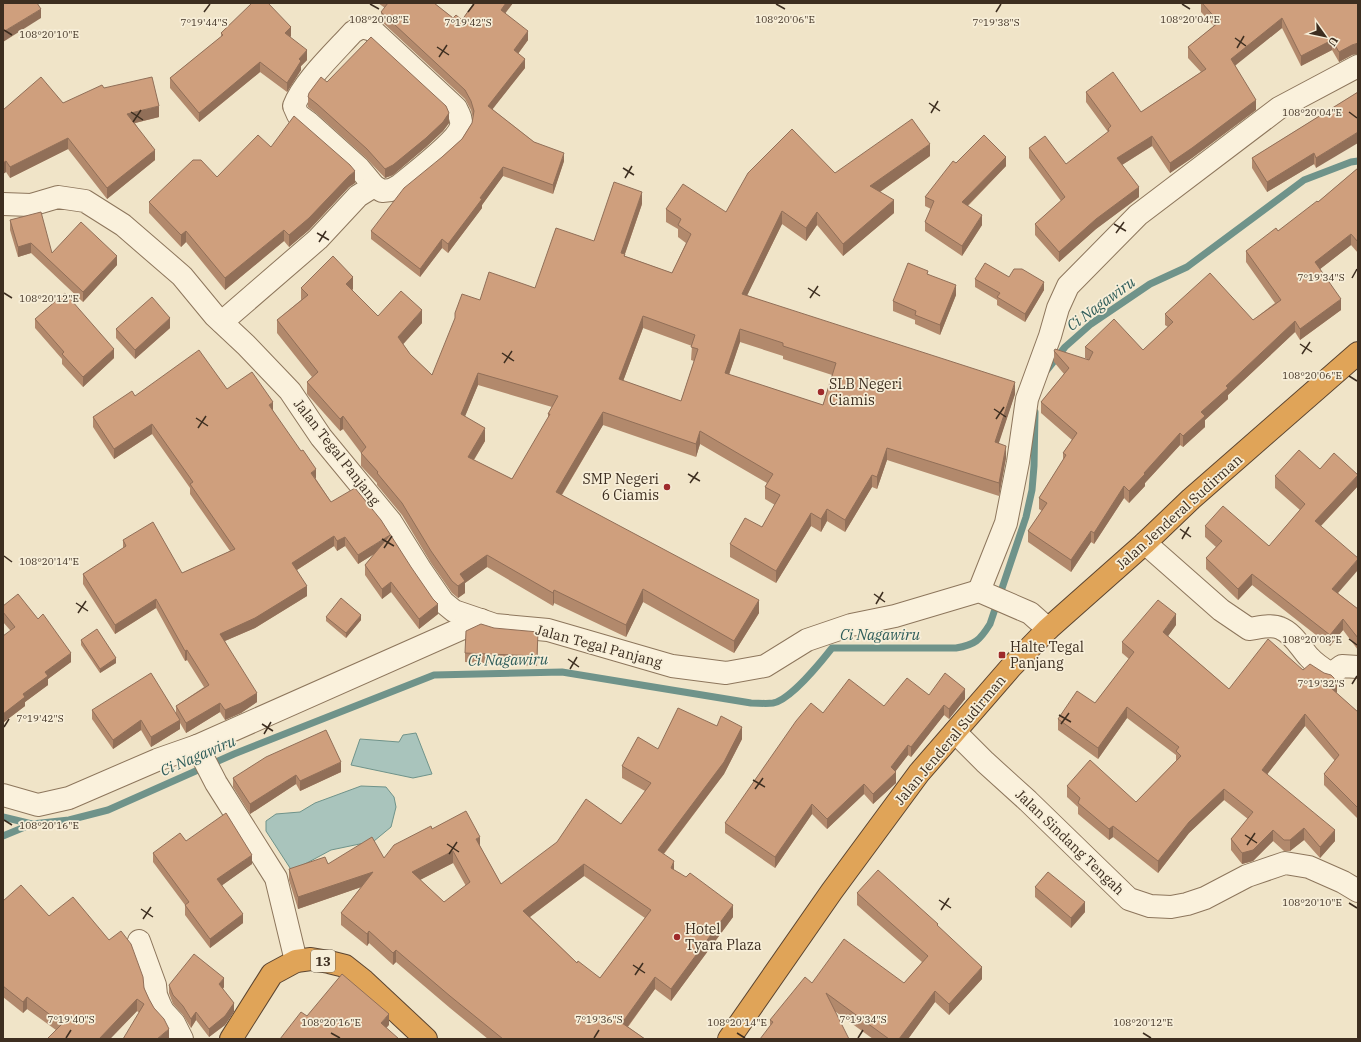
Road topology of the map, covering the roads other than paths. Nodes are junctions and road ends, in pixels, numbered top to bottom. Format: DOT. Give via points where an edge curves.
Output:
graph roads {
  1 [pos="1358,66"];
  2 [pos="374,186"];
  3 [pos="3,204"];
  4 [pos="222,322"];
  5 [pos="1358,353"];
  6 [pos="1145,543"];
  7 [pos="988,595"];
  8 [pos="480,620"];
  9 [pos="1048,629"];
  10 [pos="1358,666"];
  11 [pos="955,732"];
  12 [pos="199,750"];
  13 [pos="3,795"];
  14 [pos="1358,891"];
  15 [pos="139,941"];
  16 [pos="296,960"];
  17 [pos="182,1039"];
  18 [pos="231,1039"];
  19 [pos="426,1039"];
  20 [pos="729,1039"];
  1 -- 7 [label="street" via="1279,108 1138,215 1068,286 1026,398 1018,462"];
  2 -- 2 [label="street" via="359,168 298,115 294,106 307,83 353,32 362,27 372,30 456,108 461,118 461,127 451,141 400,185 382,191"];
  2 -- 4 [label="street" via="358,196 318,239"];
  3 -- 4 [label="street, Jalan Tegal Panjang" via="31,205 58,197 85,201 123,225 182,276"];
  4 -- 8 [label="street, Jalan Tegal Panjang" via="290,391 322,437 392,522 443,602 454,611"];
  5 -- 6 [label="highway, Jalan Jenderal Sudirman" via="1191,499"];
  6 -- 9 [label="highway, Jalan Jenderal Sudirman"];
  6 -- 10 [label="street" via="1221,610 1249,629 1279,627 1290,633 1310,658 1331,674 1342,666"];
  7 -- 8 [label="street, Jalan Tegal Panjang" via="851,625 807,640 765,666 726,673 672,666 548,630 495,625"];
  7 -- 9 [label="street" via="1030,614"];
  8 -- 12 [label="street"];
  9 -- 11 [label="highway, Jalan Jenderal Sudirman"];
  11 -- 14 [label="street, Jalan Sindang Tengah" via="1129,899 1150,906 1170,908 1205,898 1247,876 1284,863 1309,867"];
  11 -- 20 [label="highway, Jalan Jenderal Sudirman" via="919,773 832,891"];
  12 -- 13 [label="street" via="157,760 69,798 38,805"];
  12 -- 16 [label="street" via="216,783 276,878"];
  15 -- 17 [label="street" via="160,1005"];
  16 -- 18 [label="highway, 13" via="272,974"];
  16 -- 19 [label="highway, 13" via="311,959 345,966"];
}
